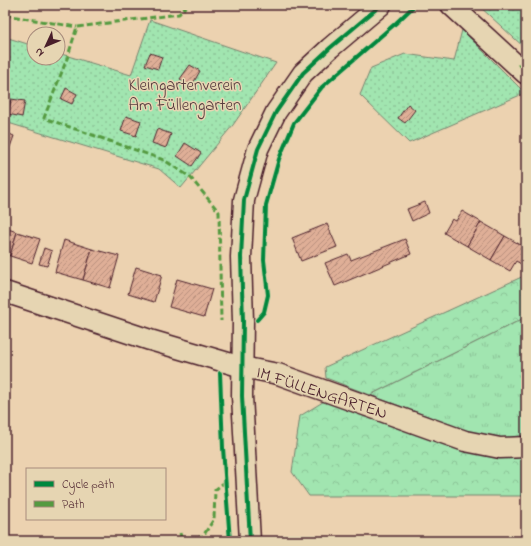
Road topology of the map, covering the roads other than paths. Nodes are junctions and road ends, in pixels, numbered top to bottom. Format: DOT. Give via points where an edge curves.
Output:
graph roads {
  1 [pos="381,5"];
  2 [pos="451,5"];
  3 [pos="526,74"];
  4 [pos="5,292"];
  5 [pos="242,367"];
  6 [pos="526,447"];
  7 [pos="250,541"];
  1 -- 5 [label="street" via="303,73 276,112 258,149 244,200 241,257"];
  2 -- 3 [label="street"];
  4 -- 5 [label="street, IM FÜLLENGARTEN" via="150,340"];
  5 -- 6 [label="street, IM FÜLLENGARTEN" via="278,374 465,441 500,448"];
  5 -- 7 [label="street"];
}
